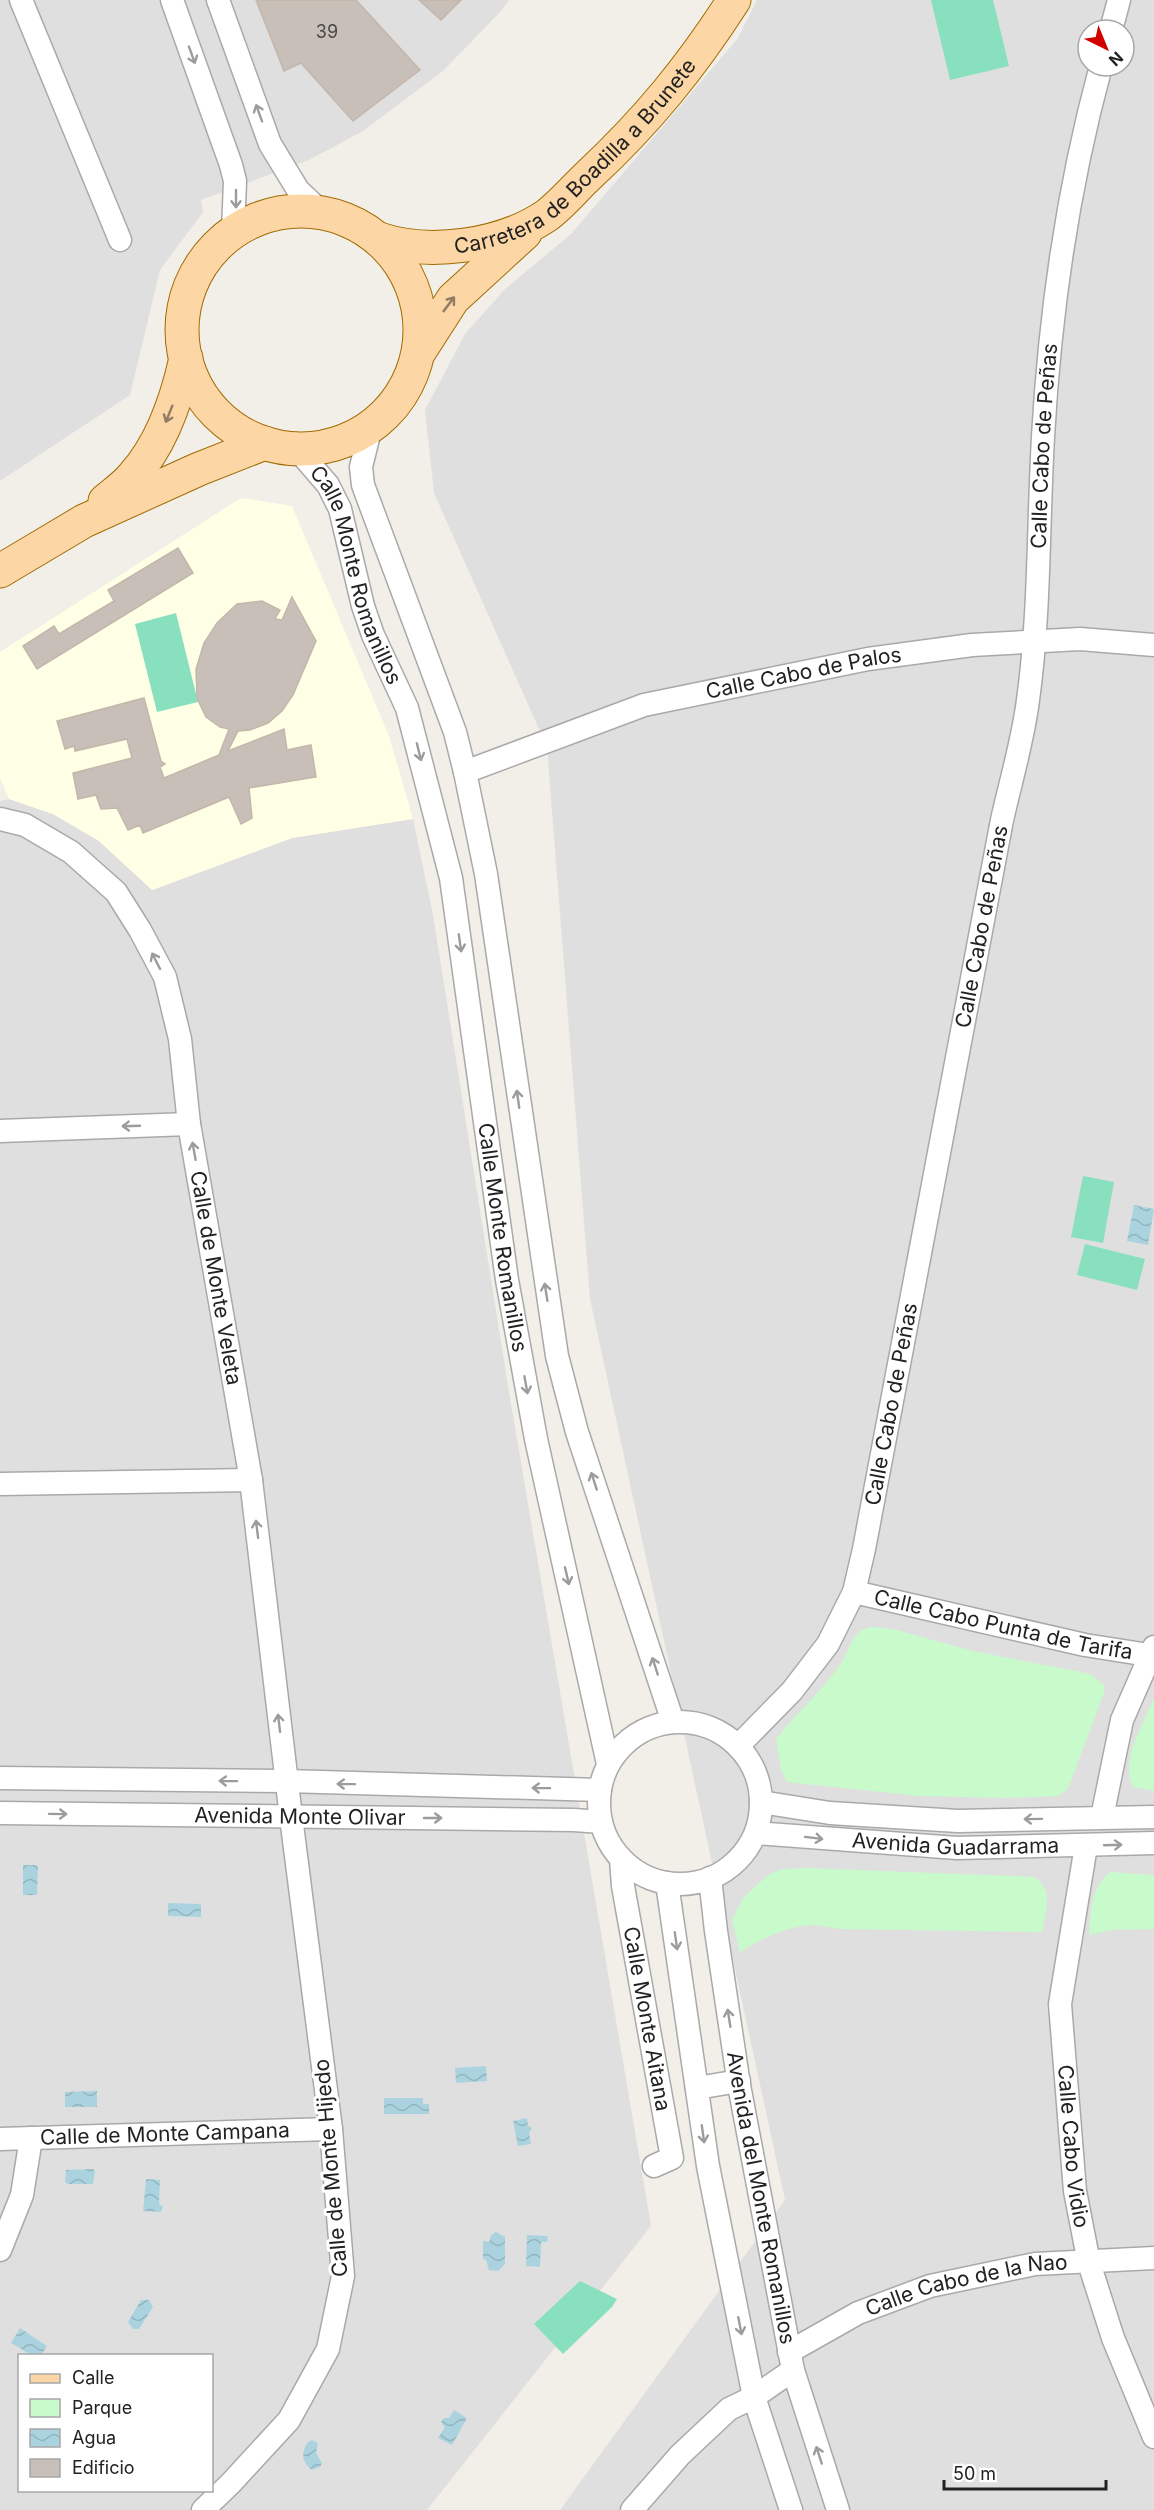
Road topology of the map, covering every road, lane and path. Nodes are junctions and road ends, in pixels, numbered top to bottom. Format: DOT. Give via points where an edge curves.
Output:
graph roads {
  1 [pos="21,0"];
  2 [pos="172,0"];
  3 [pos="218,0"];
  4 [pos="734,0"];
  5 [pos="1119,0"];
  6 [pos="1114,18"];
  7 [pos="1098,78"];
  8 [pos="321,212"];
  9 [pos="546,215"];
  10 [pos="233,232"];
  11 [pos="379,239"];
  12 [pos="120,240"];
  13 [pos="418,354"];
  14 [pos="186,358"];
  15 [pos="371,426"];
  16 [pos="265,443"];
  17 [pos="297,448"];
  18 [pos="84,520"];
  19 [pos="0,571"];
  20 [pos="1034,642"];
  21 [pos="1154,645"];
  22 [pos="441,696"];
  23 [pos="407,708"];
  24 [pos="465,772"];
  25 [pos="0,819"];
  26 [pos="440,835"];
  27 [pos="478,836"];
  28 [pos="189,1124"];
  29 [pos="0,1131"];
  30 [pos="251,1480"];
  31 [pos="0,1484"];
  32 [pos="854,1592"];
  33 [pos="1153,1652"];
  34 [pos="673,1722"];
  35 [pos="738,1746"];
  36 [pos="608,1764"];
  37 [pos="0,1778"];
  38 [pos="286,1781"];
  39 [pos="600,1790"];
  40 [pos="761,1802"];
  41 [pos="0,1813"];
  42 [pos="291,1817"];
  43 [pos="1102,1817"];
  44 [pos="1154,1817"];
  45 [pos="601,1822"];
  46 [pos="756,1833"];
  47 [pos="1154,1843"];
  48 [pos="1086,1846"];
  49 [pos="621,1859"];
  50 [pos="710,1878"];
  51 [pos="667,1884"];
  52 [pos="739,2081"];
  53 [pos="697,2088"];
  54 [pos="331,2129"];
  55 [pos="31,2138"];
  56 [pos="0,2139"];
  57 [pos="654,2166"];
  58 [pos="0,2250"];
  59 [pos="1154,2258"];
  60 [pos="1089,2262"];
  61 [pos="791,2361"];
  62 [pos="754,2397"];
  63 [pos="1154,2437"];
  64 [pos="203,2510"];
  65 [pos="632,2510"];
  66 [pos="791,2510"];
  67 [pos="838,2510"];
  1 -- 12 [label="street"];
  2 -- 10 [label="street, one-way" via="231,165 235,181"];
  8 -- 3 [label="street, one-way" via="298,190 270,144"];
  4 -- 9 [label="main road, Carretera de Boadilla a Brunete" via="660,103"];
  5 -- 6 [label="street"];
  7 -- 20 [label="street, Calle Cabo de Peñas" via="1085,124 1056,281 1042,436"];
  8 -- 10 [label="main road" via="275,214"];
  8 -- 11 [label="main road" via="352,222"];
  9 -- 11 [label="main road, Carretera de Boadilla a Brunete" via="520,228 460,246 414,247"];
  13 -- 9 [label="main road, one-way" via="453,299"];
  10 -- 14 [label="main road" via="215,248 190,288 184,311"];
  11 -- 13 [label="main road" via="405,272 417,303"];
  13 -- 15 [label="main road" via="401,394"];
  14 -- 16 [label="main road" via="202,395 214,411 229,424"];
  14 -- 18 [label="main road, one-way" via="157,443 133,476"];
  15 -- 17 [label="main road" via="336,443"];
  15 -- 22 [label="street, Calle Monte Romanillos" via="361,467 363,485"];
  16 -- 17 [label="main road"];
  16 -- 18 [label="main road"];
  17 -- 23 [label="street, Calle Monte Romanillos" via="328,485 340,509 363,606"];
  18 -- 19 [label="main road"];
  20 -- 21 [label="street, Calle Cabo de Palos" via="1080,639"];
  20 -- 24 [label="street, Calle Cabo de Palos" via="972,645 868,659 644,705"];
  20 -- 32 [label="street, Calle Cabo de Peñas" via="1028,702"];
  22 -- 23 [label="street, Calle Monte Romanillos" via="418,692"];
  22 -- 24 [label="street, Calle Monte Romanillos"];
  23 -- 26 [label="street, Calle Monte Romanillos, one-way"];
  24 -- 27 [label="street, Calle Monte Romanillos"];
  28 -- 25 [label="street, Calle de Monte Veleta, one-way" via="180,1039 165,977 140,930 116,892 71,852 25,825"];
  26 -- 27 [label="street" via="454,843"];
  26 -- 36 [label="street, Calle Monte Romanillos, one-way" via="451,878 507,1280 532,1417"];
  34 -- 27 [label="street, Calle Monte Romanillos, one-way" via="577,1432 557,1356"];
  28 -- 29 [label="street, one-way"];
  30 -- 28 [label="street, Calle de Monte Veleta, one-way"];
  30 -- 31 [label="street"];
  38 -- 30 [label="street, Calle de Monte Veleta, one-way"];
  32 -- 33 [label="street, Calle Cabo Punta de Tarifa" via="1085,1645"];
  32 -- 35 [label="street, Calle Cabo de Peñas" via="828,1644 792,1691"];
  33 -- 43 [label="street" via="1122,1720"];
  34 -- 35 [label="street" via="697,1723 719,1731"];
  34 -- 36 [label="street" via="647,1729 624,1743"];
  35 -- 40 [label="street" via="759,1781"];
  36 -- 39 [label="street"];
  38 -- 37 [label="street, Avenida Monte Olivar, one-way"];
  39 -- 38 [label="street, Avenida Monte Olivar, one-way"];
  38 -- 42 [label="street, Calle de Monte Veleta"];
  39 -- 45 [label="street"];
  43 -- 40 [label="street, Avenida Guadarrama, one-way" via="958,1821 830,1813"];
  40 -- 46 [label="street"];
  41 -- 42 [label="street, Avenida Monte Olivar, one-way"];
  42 -- 45 [label="street, Avenida Monte Olivar, one-way"];
  42 -- 54 [label="street, Calle de Monte Hijedo"];
  43 -- 44 [label="street, Avenida Guadarrama"];
  45 -- 49 [label="street" via="608,1842"];
  46 -- 48 [label="street, Avenida Guadarrama, one-way" via="957,1848"];
  46 -- 50 [label="street" via="729,1868"];
  48 -- 47 [label="street, Avenida Guadarrama, one-way"];
  48 -- 60 [label="street, Calle Cabo Vidio" via="1060,2004 1075,2191"];
  49 -- 51 [label="street" via="634,1871"];
  49 -- 57 [label="street, Calle Monte Aitana" via="672,2158"];
  50 -- 51 [label="street" via="689,1884"];
  52 -- 50 [label="street, Avenida del Monte Romanillos, one-way"];
  51 -- 53 [label="street, Avenida del Monte Romanillos, one-way"];
  52 -- 53 [label="street"];
  52 -- 61 [label="street, Avenida del Monte Romanillos"];
  53 -- 62 [label="street, Avenida del Monte Romanillos, one-way" via="708,2166"];
  54 -- 55 [label="street, Calle de Monte Campana"];
  54 -- 64 [label="street, Calle de Monte Hijedo" via="343,2276 328,2349 289,2420"];
  55 -- 56 [label="street, Calle de Monte Campana"];
  55 -- 58 [label="street" via="22,2195"];
  59 -- 60 [label="street, Calle Cabo de la Nao"];
  60 -- 61 [label="street, Calle Cabo de la Nao" via="1035,2264 930,2286 858,2313"];
  60 -- 63 [label="street, Calle Cabo Vidio" via="1113,2338"];
  61 -- 62 [label="street, Calle Cabo de la Nao"];
  67 -- 61 [label="street, Avenida del Monte Romanillos, one-way"];
  62 -- 65 [label="street, Calle Cabo de la Nao" via="729,2409 680,2455"];
  62 -- 66 [label="street, Avenida del Monte Romanillos"];
}
